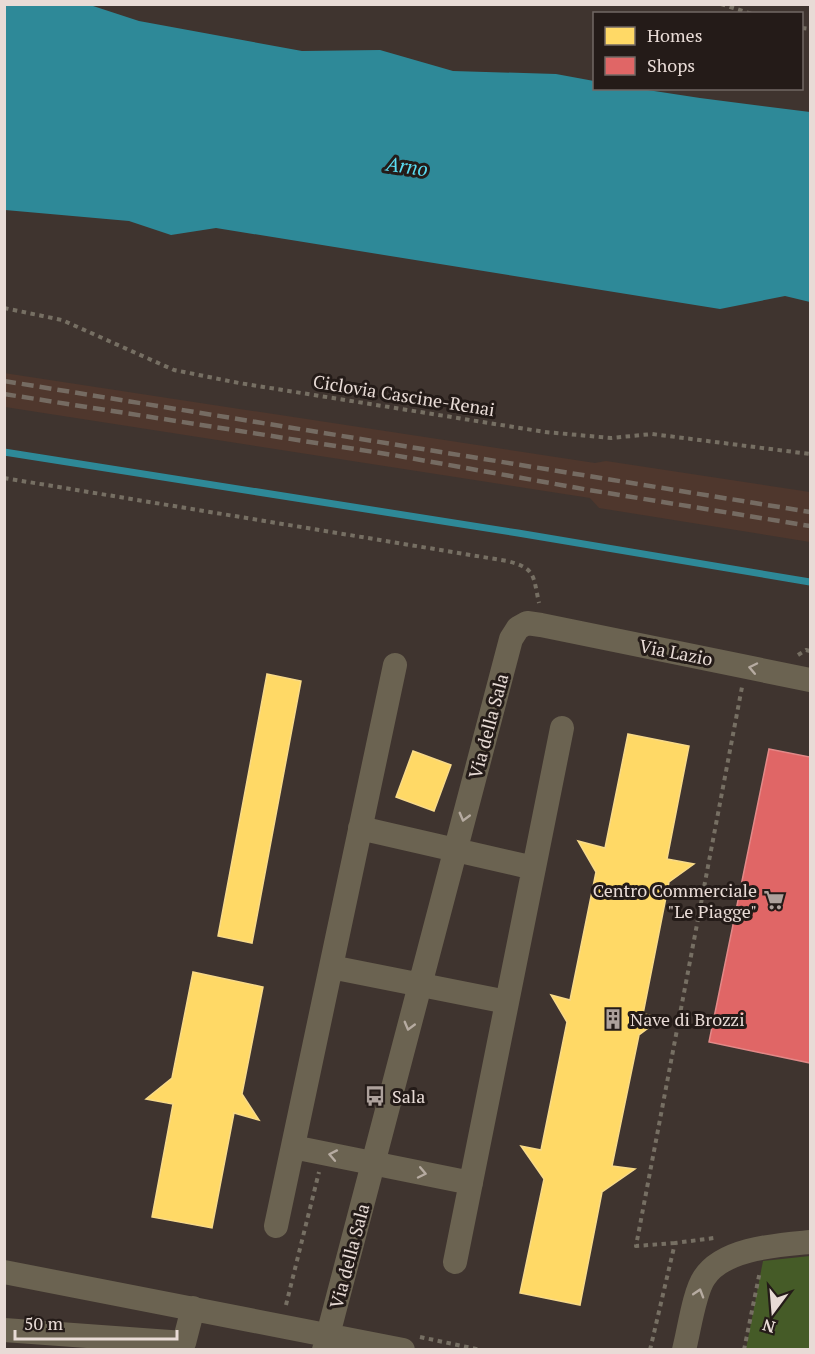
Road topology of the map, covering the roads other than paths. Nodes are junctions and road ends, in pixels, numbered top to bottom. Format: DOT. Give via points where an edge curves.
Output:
graph roads {
  1 [pos="541,625"];
  2 [pos="395,665"];
  3 [pos="810,680"];
  4 [pos="562,728"];
  5 [pos="360,828"];
  6 [pos="455,849"];
  7 [pos="534,868"];
  8 [pos="331,967"];
  9 [pos="420,984"];
  10 [pos="507,1002"];
  11 [pos="293,1147"];
  12 [pos="373,1163"];
  13 [pos="471,1183"];
  14 [pos="276,1226"];
  15 [pos="810,1242"];
  16 [pos="455,1262"];
  17 [pos="4,1272"];
  18 [pos="193,1308"];
  19 [pos="4,1330"];
  20 [pos="326,1342"];
  21 [pos="411,1343"];
  22 [pos="684,1350"];
  3 -- 1 [label="street, Via Lazio, one-way"];
  1 -- 6 [label="street, Via della Sala, one-way" via="527,623 511,639"];
  2 -- 5 [label="street"];
  4 -- 7 [label="street"];
  5 -- 6 [label="street"];
  5 -- 8 [label="street"];
  6 -- 7 [label="street"];
  6 -- 9 [label="street, Via della Sala"];
  7 -- 10 [label="street"];
  8 -- 9 [label="street"];
  8 -- 11 [label="street"];
  9 -- 10 [label="street"];
  9 -- 12 [label="street, Via della Sala, one-way"];
  10 -- 13 [label="street"];
  12 -- 11 [label="street, one-way"];
  11 -- 14 [label="street"];
  12 -- 13 [label="street, one-way"];
  12 -- 20 [label="street, Via della Sala"];
  13 -- 16 [label="street"];
  22 -- 15 [label="street, one-way" via="699,1289 713,1268 743,1253"];
  17 -- 18 [label="street"];
  18 -- 19 [label="street" via="184,1343"];
  18 -- 20 [label="street"];
  20 -- 21 [label="street"];
}
